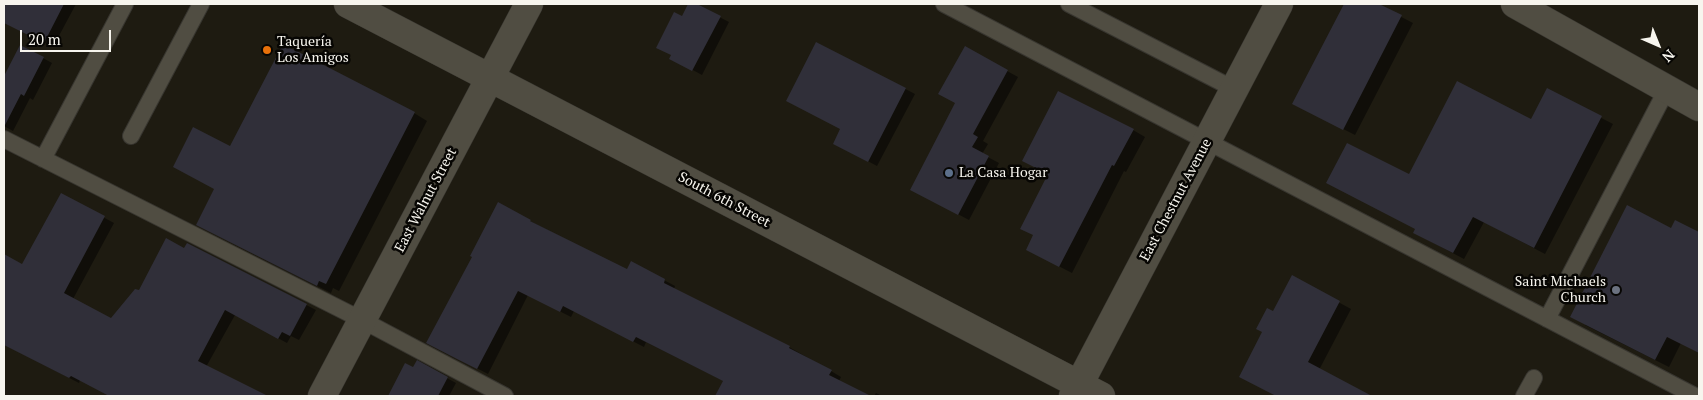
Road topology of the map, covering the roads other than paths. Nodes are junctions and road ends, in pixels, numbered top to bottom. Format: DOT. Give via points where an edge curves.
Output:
graph roads {
  1 [pos="125,4"];
  2 [pos="200,4"];
  3 [pos="348,4"];
  4 [pos="529,4"];
  5 [pos="944,4"];
  6 [pos="1070,4"];
  7 [pos="1279,4"];
  8 [pos="1515,4"];
  9 [pos="491,78"];
  10 [pos="1234,89"];
  11 [pos="1667,89"];
  12 [pos="1699,107"];
  13 [pos="131,136"];
  14 [pos="4,139"];
  15 [pos="1207,141"];
  16 [pos="43,159"];
  17 [pos="1548,319"];
  18 [pos="362,320"];
  19 [pos="1534,378"];
  20 [pos="1084,392"];
  21 [pos="322,396"];
  22 [pos="505,396"];
  23 [pos="1524,396"];
  24 [pos="1695,396"];
  1 -- 16 [label="lane"];
  2 -- 13 [label="lane"];
  3 -- 9 [label="street, South 6th Street"];
  4 -- 9 [label="street, East Walnut Street"];
  5 -- 15 [label="lane"];
  6 -- 10 [label="lane"];
  7 -- 10 [label="street, East Chestnut Avenue"];
  8 -- 11 [label="street"];
  9 -- 18 [label="street, East Walnut Street"];
  9 -- 20 [label="street, South 6th Street"];
  10 -- 15 [label="street, East Chestnut Avenue"];
  11 -- 12 [label="street"];
  11 -- 17 [label="lane"];
  14 -- 16 [label="lane"];
  15 -- 17 [label="lane"];
  15 -- 20 [label="street, East Chestnut Avenue"];
  16 -- 18 [label="lane"];
  17 -- 24 [label="lane"];
  18 -- 21 [label="street, East Walnut Street"];
  18 -- 22 [label="lane"];
  19 -- 23 [label="lane"];
}
